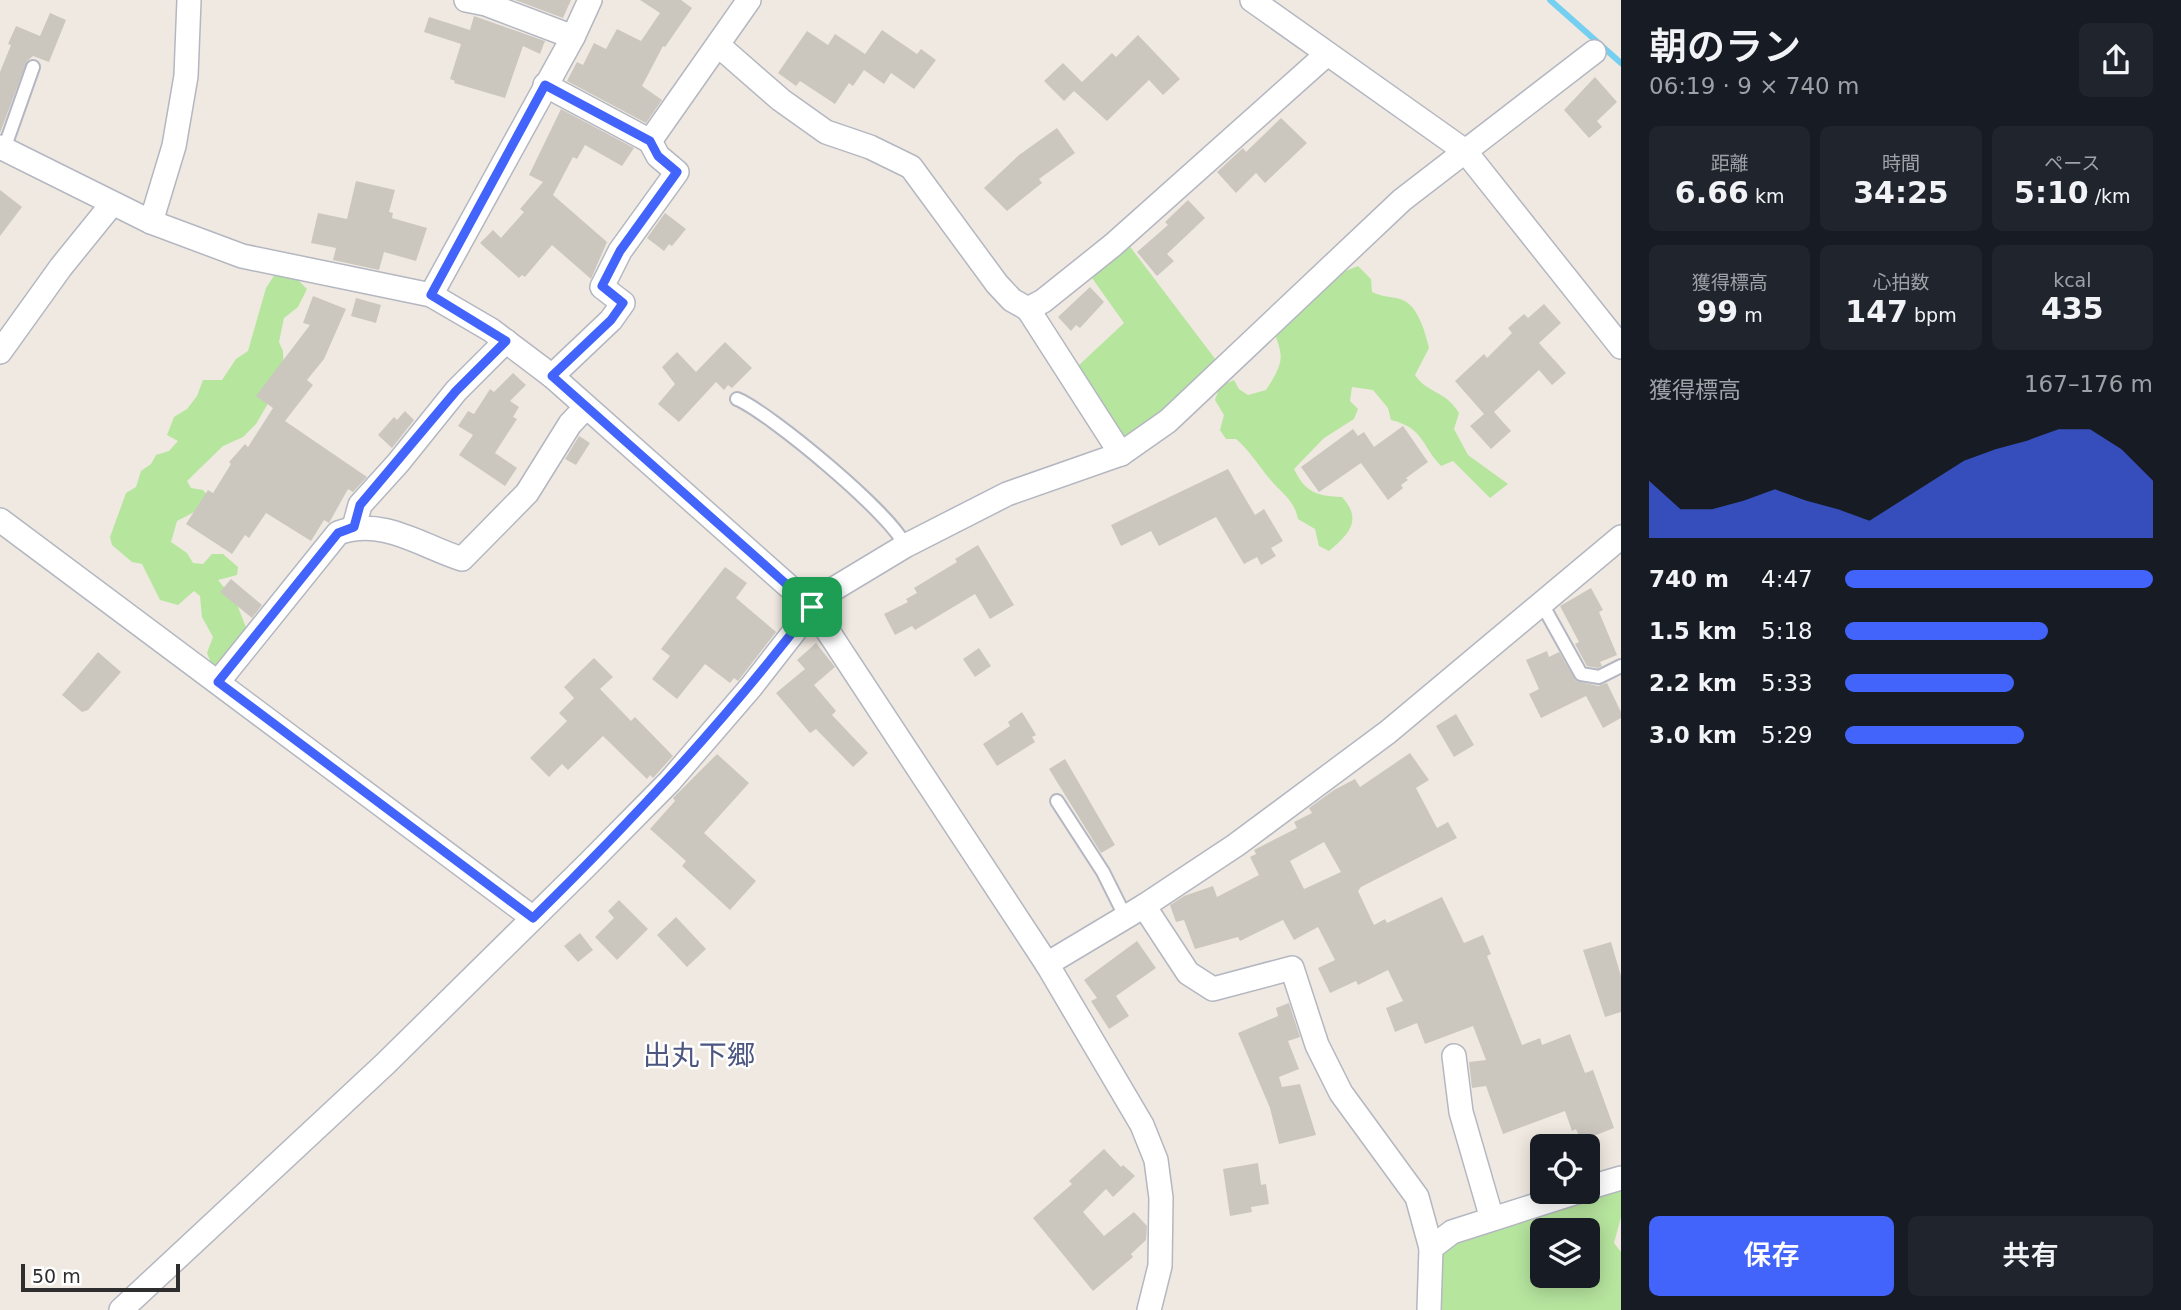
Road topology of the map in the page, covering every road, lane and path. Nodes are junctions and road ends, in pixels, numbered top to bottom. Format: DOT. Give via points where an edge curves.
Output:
graph roads {
  1 [pos="189,0"];
  2 [pos="466,0"];
  3 [pos="590,0"];
  4 [pos="749,0"];
  5 [pos="1252,0"];
  6 [pos="573,37"];
  7 [pos="718,45"];
  8 [pos="1594,52"];
  9 [pos="1327,54"];
  10 [pos="33,67"];
  11 [pos="545,85"];
  12 [pos="650,141"];
  13 [pos="2,148"];
  14 [pos="1465,151"];
  15 [pos="112,204"];
  16 [pos="151,222"];
  17 [pos="431,295"];
  18 [pos="1028,309"];
  19 [pos="506,341"];
  20 [pos="1621,347"];
  21 [pos="0,352"];
  22 [pos="552,376"];
  23 [pos="737,399"];
  24 [pos="586,407"];
  25 [pos="1121,454"];
  26 [pos="0,520"];
  27 [pos="354,527"];
  28 [pos="1621,537"];
  29 [pos="905,546"];
  30 [pos="1542,604"];
  31 [pos="812,607"];
  32 [pos="1621,666"];
  33 [pos="218,682"];
  34 [pos="1057,801"];
  35 [pos="1135,911"];
  36 [pos="533,918"];
  37 [pos="1047,964"];
  38 [pos="1454,1056"];
  39 [pos="1621,1178"];
  40 [pos="1600,1184"];
  41 [pos="1539,1204"];
  42 [pos="1492,1219"];
  43 [pos="1431,1248"];
  44 [pos="121,1310"];
  45 [pos="1149,1310"];
  46 [pos="1429,1310"];
  1 -- 16 [label="street" via="186,76 174,146"];
  2 -- 6 [label="street"];
  3 -- 6 [label="street"];
  4 -- 7 [label="street"];
  5 -- 9 [label="street"];
  6 -- 11 [label="street"];
  7 -- 12 [label="street"];
  7 -- 18 [label="street" via="826,132 911,167 997,284"];
  8 -- 14 [label="street"];
  9 -- 14 [label="street"];
  9 -- 18 [label="street" via="1113,245"];
  10 -- 13 [label="lane"];
  11 -- 12 [label="street"];
  11 -- 17 [label="street"];
  12 -- 22 [label="street" via="658,156 677,172 620,251 602,286 623,303"];
  13 -- 15 [label="street"];
  14 -- 20 [label="street"];
  14 -- 25 [label="street" via="1402,200 1168,421"];
  15 -- 16 [label="street"];
  15 -- 21 [label="street"];
  16 -- 17 [label="street" via="242,256"];
  17 -- 19 [label="street"];
  18 -- 25 [label="street"];
  19 -- 22 [label="street"];
  19 -- 27 [label="street" via="456,391 360,505"];
  22 -- 24 [label="street"];
  23 -- 29 [label="lane" via="824,464 892,525"];
  24 -- 27 [label="street" via="570,424 527,493 462,559 388,529"];
  24 -- 31 [label="street"];
  25 -- 29 [label="street" via="1007,494"];
  26 -- 33 [label="street"];
  27 -- 33 [label="street" via="338,533"];
  28 -- 30 [label="street"];
  29 -- 31 [label="street" via="822,596"];
  30 -- 32 [label="lane" via="1581,674 1600,677"];
  30 -- 35 [label="street" via="1388,732 1236,845"];
  31 -- 36 [label="street" via="670,781"];
  31 -- 37 [label="street"];
  33 -- 36 [label="street"];
  34 -- 35 [label="lane" via="1103,872"];
  35 -- 37 [label="street"];
  35 -- 43 [label="street" via="1188,973 1213,989 1292,968 1317,1045 1341,1093 1417,1197"];
  36 -- 44 [label="street" via="385,1064"];
  37 -- 45 [label="street" via="1142,1125 1156,1160 1161,1198 1160,1266"];
  38 -- 42 [label="street" via="1461,1112"];
  39 -- 40 [label="street"];
  41 -- 42 [label="street"];
  42 -- 43 [label="street" via="1452,1231"];
  43 -- 46 [label="street"];
}
